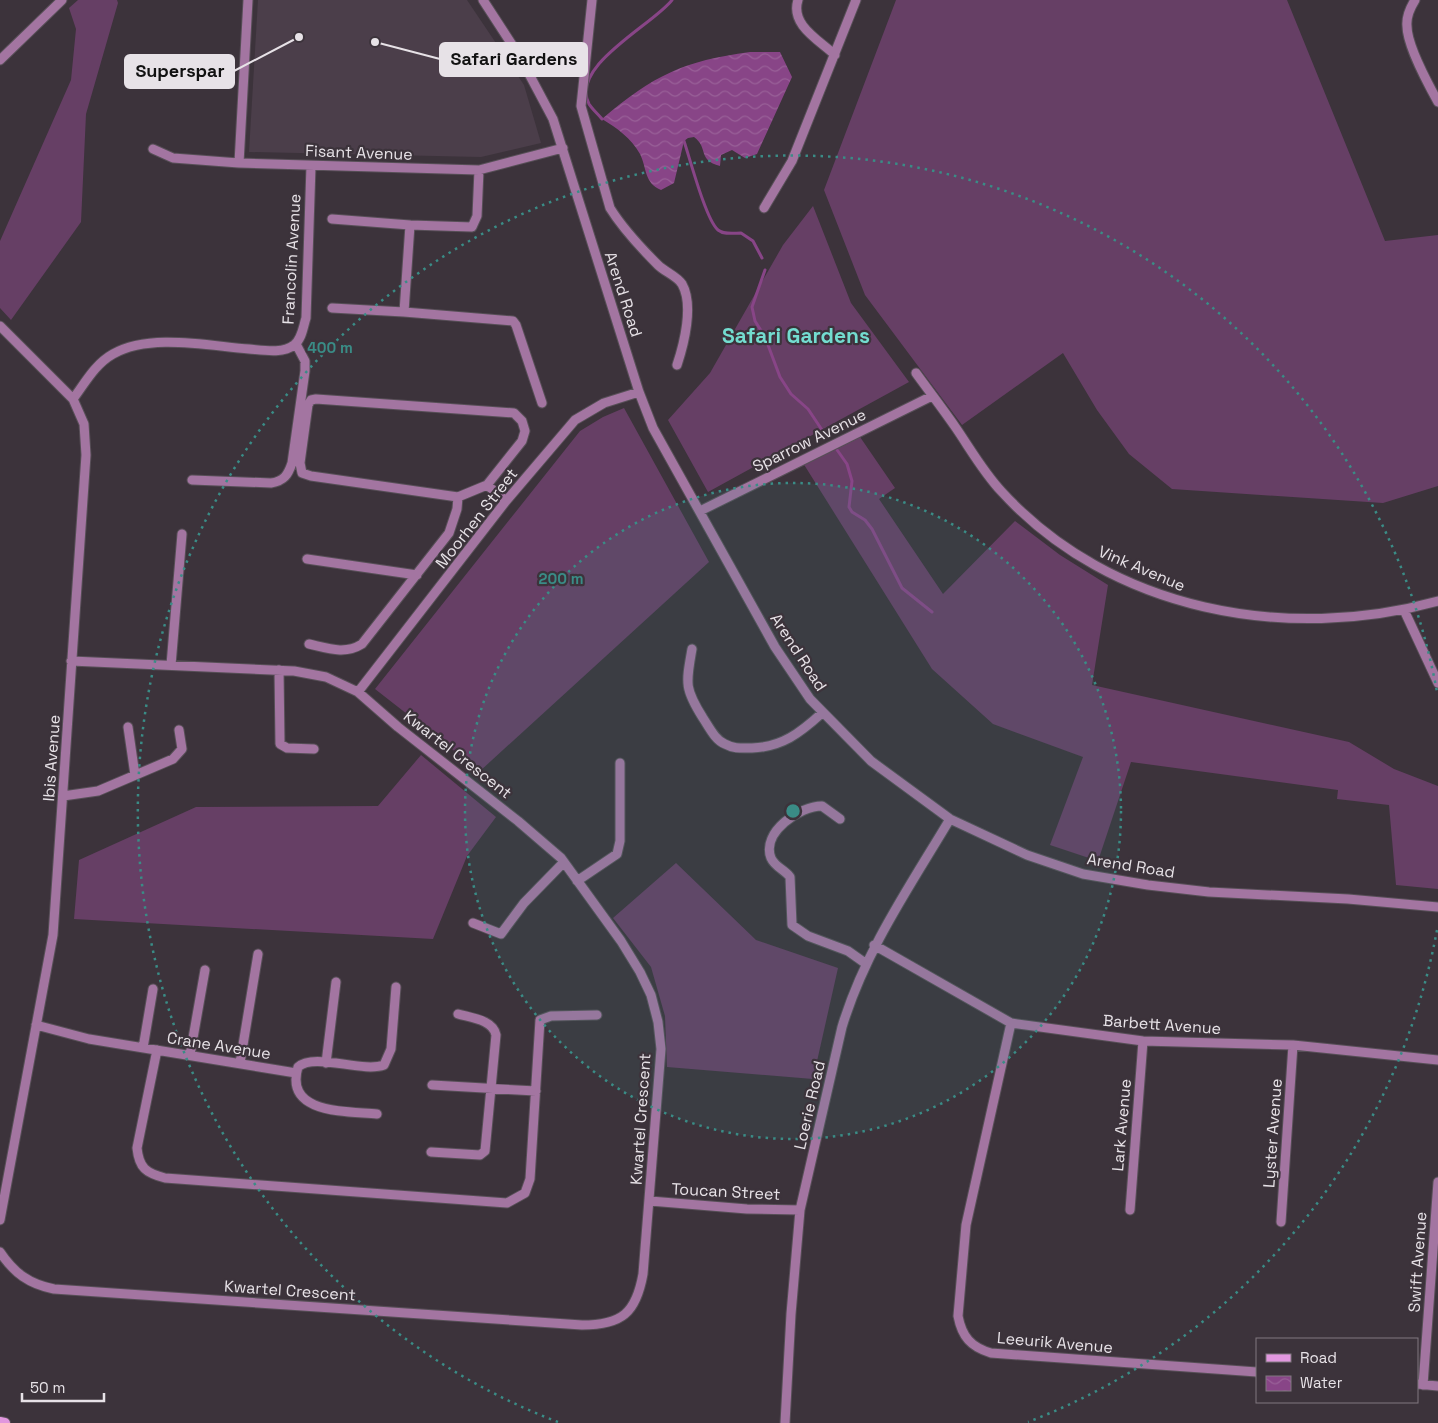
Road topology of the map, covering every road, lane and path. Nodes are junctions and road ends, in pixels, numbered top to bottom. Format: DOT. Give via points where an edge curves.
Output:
graph roads {
  1 [pos="62,0"];
  2 [pos="248,0"];
  3 [pos="483,0"];
  4 [pos="592,0"];
  5 [pos="798,0"];
  6 [pos="856,0"];
  7 [pos="1415,0"];
  8 [pos="835,54"];
  9 [pos="0,60"];
  10 [pos="1438,102"];
  11 [pos="563,148"];
  12 [pos="153,149"];
  13 [pos="239,162"];
  14 [pos="311,166"];
  15 [pos="479,170"];
  16 [pos="764,208"];
  17 [pos="332,219"];
  18 [pos="410,225"];
  19 [pos="332,308"];
  20 [pos="404,312"];
  21 [pos="0,326"];
  22 [pos="296,344"];
  23 [pos="678,365"];
  24 [pos="916,373"];
  25 [pos="639,392"];
  26 [pos="932,396"];
  27 [pos="74,400"];
  28 [pos="542,403"];
  29 [pos="192,480"];
  30 [pos="487,485"];
  31 [pos="458,497"];
  32 [pos="506,501"];
  33 [pos="700,511"];
  34 [pos="182,534"];
  35 [pos="307,559"];
  36 [pos="417,576"];
  37 [pos="1438,601"];
  38 [pos="1404,610"];
  39 [pos="309,644"];
  40 [pos="692,649"];
  41 [pos="71,661"];
  42 [pos="171,665"];
  43 [pos="279,670"];
  44 [pos="1438,683"];
  45 [pos="358,692"];
  46 [pos="822,713"];
  47 [pos="128,726"];
  48 [pos="179,730"];
  49 [pos="314,749"];
  50 [pos="620,763"];
  51 [pos="135,775"];
  52 [pos="63,796"];
  53 [pos="840,819"];
  54 [pos="950,819"];
  55 [pos="564,862"];
  56 [pos="577,881"];
  57 [pos="1438,907"];
  58 [pos="474,923"];
  59 [pos="874,945"];
  60 [pos="258,954"];
  61 [pos="865,963"];
  62 [pos="205,970"];
  63 [pos="336,982"];
  64 [pos="396,987"];
  65 [pos="153,989"];
  66 [pos="458,1014"];
  67 [pos="596,1015"];
  68 [pos="1011,1023"];
  69 [pos="36,1025"];
  70 [pos="1143,1041"];
  71 [pos="1293,1046"];
  72 [pos="143,1048"];
  73 [pos="157,1050"];
  74 [pos="190,1055"];
  75 [pos="1438,1060"];
  76 [pos="240,1063"];
  77 [pos="326,1063"];
  78 [pos="296,1073"];
  79 [pos="432,1085"];
  80 [pos="492,1088"];
  81 [pos="536,1091"];
  82 [pos="377,1114"];
  83 [pos="431,1152"];
  84 [pos="1438,1182"];
  85 [pos="1437,1201"];
  86 [pos="650,1202"];
  87 [pos="800,1210"];
  88 [pos="1130,1210"];
  89 [pos="0,1220"];
  90 [pos="1281,1222"];
  91 [pos="0,1252"];
  92 [pos="1256,1372"];
  93 [pos="1420,1384"];
  94 [pos="1438,1386"];
  95 [pos="0,1422"];
  96 [pos="5,1423"];
  97 [pos="785,1423"];
  1 -- 9 [label="street"];
  2 -- 13 [label="street"];
  3 -- 11 [label="street, Arend Road" via="541,93"];
  4 -- 23 [label="street" via="583,114 610,208 659,267 682,285 686,334"];
  5 -- 8 [label="street" via="799,23"];
  6 -- 8 [label="street"];
  7 -- 10 [label="street" via="1408,18 1408,37"];
  8 -- 16 [label="street" via="792,161"];
  11 -- 15 [label="street, Fisant Avenue"];
  11 -- 25 [label="street, Arend Road"];
  12 -- 13 [label="street, Fisant Avenue" via="173,158"];
  13 -- 14 [label="street, Fisant Avenue"];
  14 -- 15 [label="street, Fisant Avenue"];
  14 -- 22 [label="street, Francolin Avenue" via="306,318"];
  15 -- 18 [label="street" via="477,216 472,227"];
  17 -- 18 [label="street"];
  18 -- 20 [label="street"];
  19 -- 20 [label="street"];
  20 -- 28 [label="street" via="513,320"];
  21 -- 27 [label="street, Ibis Avenue"];
  22 -- 27 [label="street, Francolin Avenue" via="290,348 269,350 160,342 129,348 102,362"];
  22 -- 29 [label="street" via="305,361 305,371 289,473 271,483"];
  24 -- 26 [label="street, Vink Avenue"];
  25 -- 32 [label="street, Moorhen Street" via="604,403 575,420"];
  25 -- 33 [label="street, Arend Road" via="653,428"];
  26 -- 33 [label="street, Sparrow Avenue"];
  26 -- 38 [label="street, Vink Avenue" via="1003,494 1080,557 1124,580 1160,595 1212,610 1320,619"];
  27 -- 41 [label="street, Ibis Avenue" via="84,424 86,455"];
  30 -- 31 [label="street"];
  30 -- 31 [label="street" via="522,441 525,431 514,413 311,400 300,463 302,473"];
  30 -- 32 [label="street"];
  31 -- 36 [label="street" via="450,533"];
  32 -- 45 [label="street, Moorhen Street"];
  33 -- 46 [label="street, Arend Road" via="774,647"];
  34 -- 42 [label="street"];
  35 -- 36 [label="street"];
  36 -- 39 [label="street" via="362,644 353,650"];
  37 -- 38 [label="street, Vink Avenue"];
  38 -- 44 [label="street"];
  40 -- 46 [label="street" via="687,688 712,732 724,744 737,748 784,743 801,733"];
  41 -- 42 [label="street, Kwartel Crescent"];
  41 -- 52 [label="street, Ibis Avenue"];
  42 -- 43 [label="street, Kwartel Crescent"];
  43 -- 45 [label="street, Kwartel Crescent" via="326,677"];
  43 -- 49 [label="street" via="280,744 287,748"];
  45 -- 55 [label="street, Kwartel Crescent" via="518,820"];
  46 -- 54 [label="street, Arend Road" via="871,761"];
  47 -- 51 [label="street"];
  48 -- 51 [label="street" via="182,749 179,755"];
  50 -- 56 [label="street" via="620,841 617,854"];
  51 -- 52 [label="street" via="89,794"];
  52 -- 69 [label="street, Ibis Avenue" via="53,935"];
  53 -- 61 [label="street" via="822,806 805,809 774,833 770,854 776,865 790,877 792,925 808,936 848,951"];
  54 -- 57 [label="street, Arend Road" via="1027,854 1083,874 1209,892"];
  54 -- 59 [label="street, Loerie Road"];
  55 -- 56 [label="street, Kwartel Crescent"];
  55 -- 58 [label="street" via="524,903 501,934"];
  56 -- 86 [label="street, Kwartel Crescent" via="640,972 651,995 658,1022 661,1050"];
  59 -- 61 [label="street, Loerie Road"];
  59 -- 68 [label="street, Barbett Avenue"];
  60 -- 76 [label="street"];
  61 -- 87 [label="street, Loerie Road" via="842,1027"];
  62 -- 74 [label="street"];
  63 -- 77 [label="street"];
  64 -- 77 [label="street" via="391,1049 384,1065 373,1068"];
  65 -- 72 [label="street"];
  66 -- 80 [label="street" via="494,1028"];
  67 -- 81 [label="street" via="550,1016 540,1020"];
  68 -- 70 [label="street, Barbett Avenue"];
  68 -- 92 [label="street, Leeurik Avenue" via="966,1225 958,1316 966,1339 976,1348 991,1353"];
  69 -- 72 [label="street, Crane Avenue" via="89,1039"];
  69 -- 89 [label="street, Ibis Avenue"];
  70 -- 71 [label="street, Barbett Avenue"];
  70 -- 88 [label="street, Lark Avenue"];
  71 -- 75 [label="street, Barbett Avenue"];
  71 -- 90 [label="street, Lyster Avenue"];
  72 -- 73 [label="street, Crane Avenue"];
  73 -- 74 [label="street, Crane Avenue"];
  73 -- 81 [label="street" via="137,1148 143,1169 165,1178 506,1202 525,1193 530,1180"];
  74 -- 76 [label="street, Crane Avenue"];
  76 -- 78 [label="street, Crane Avenue"];
  77 -- 78 [label="street" via="308,1062"];
  78 -- 82 [label="street" via="296,1084 312,1105 321,1109"];
  79 -- 80 [label="street"];
  80 -- 81 [label="street"];
  80 -- 83 [label="street" via="485,1151 480,1155"];
  84 -- 85 [label="street, Swift Avenue"];
  85 -- 93 [label="street, Swift Avenue"];
  86 -- 87 [label="street, Toucan Street"];
  86 -- 91 [label="street, Kwartel Crescent" via="643,1274 637,1299 621,1318 597,1325 54,1289 26,1280 14,1272"];
  87 -- 97 [label="street, Loerie Road"];
  93 -- 94 [label="street"];
  95 -- 96 [label="street"];
}
